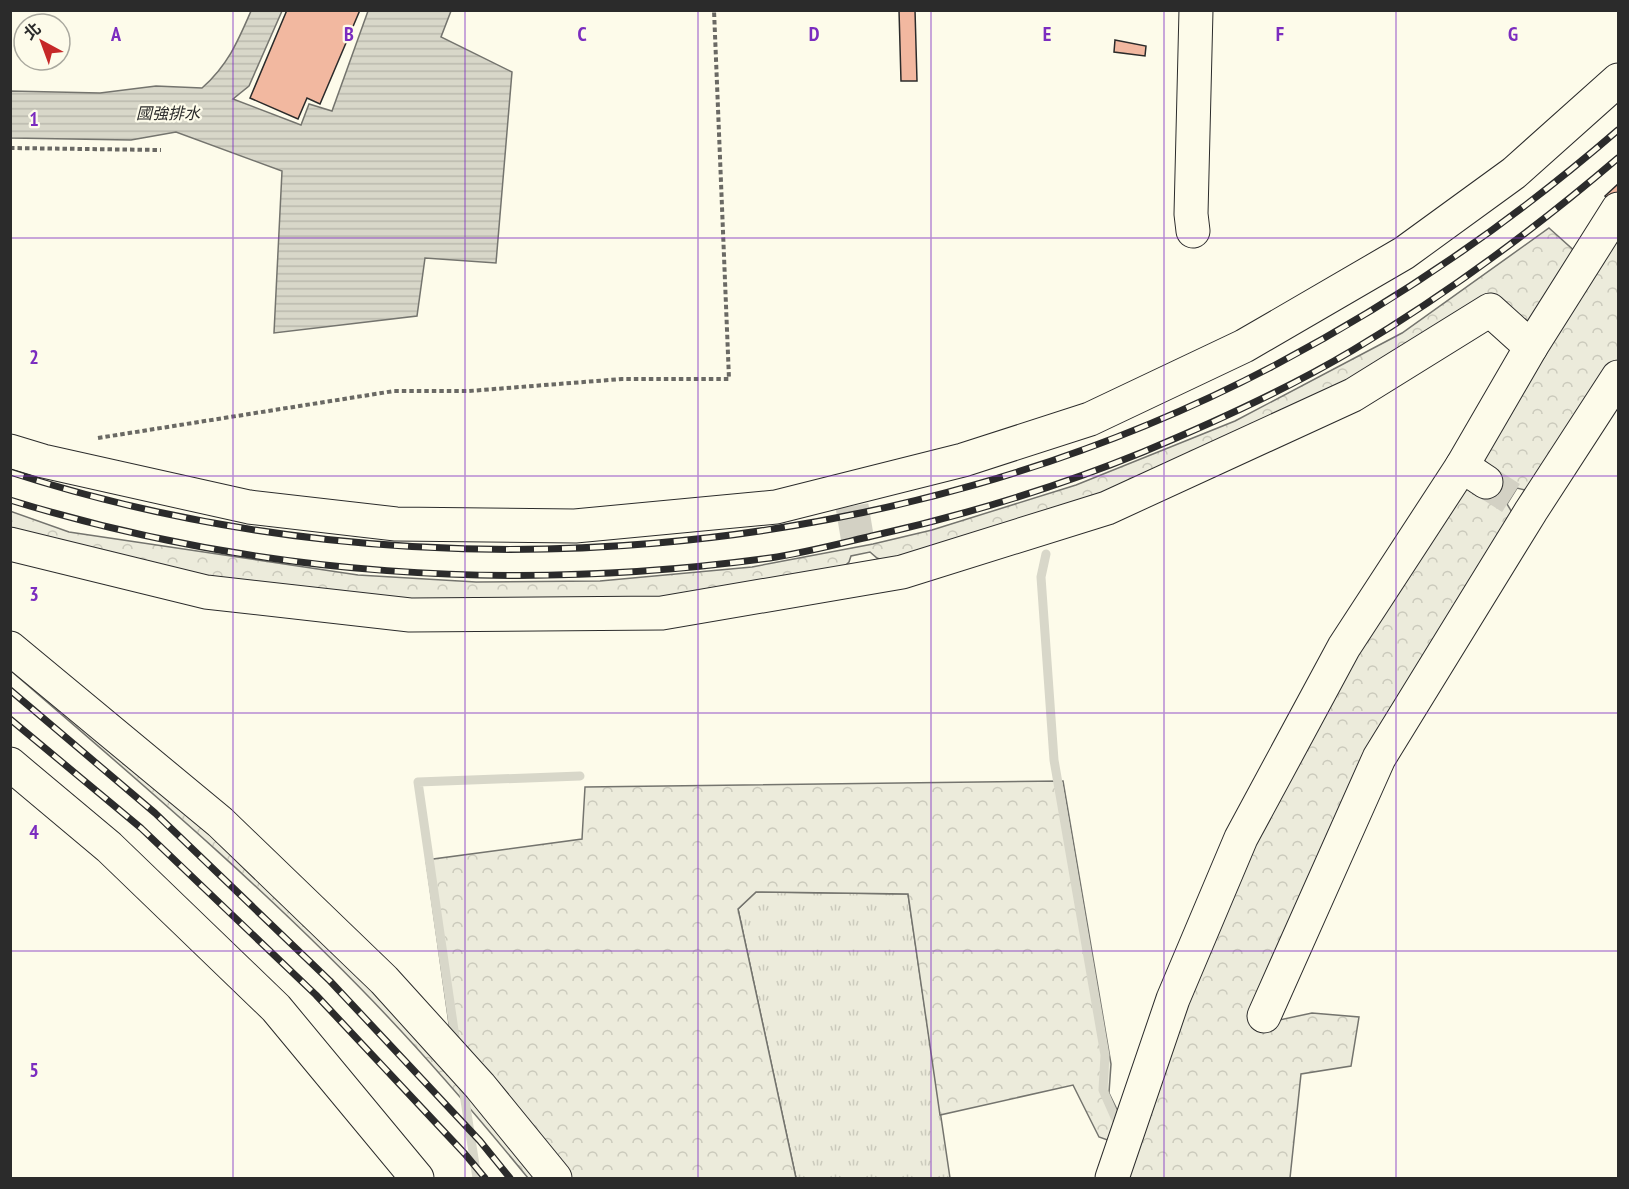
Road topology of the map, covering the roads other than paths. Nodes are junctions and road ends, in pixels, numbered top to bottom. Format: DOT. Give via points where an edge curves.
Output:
graph roads {
  1 [pos="1196,10"];
  2 [pos="1618,80"];
  3 [pos="1618,209"];
  4 [pos="1193,231"];
  5 [pos="1531,347"];
  6 [pos="1618,377"];
  7 [pos="10,451"];
  8 [pos="1497,489"];
  9 [pos="10,544"];
  10 [pos="10,648"];
  11 [pos="10,764"];
  12 [pos="1264,1016"];
  13 [pos="417,1179"];
  14 [pos="555,1179"];
  15 [pos="1112,1179"];
  1 -- 4 [label="street"];
  2 -- 7 [label="street" via="1514,173 1404,253 1244,346 1090,420 850,497 575,526 396,524 249,507"];
  3 -- 5 [label="street"];
  5 -- 8 [label="street"];
  5 -- 9 [label="street" via="1490,310 1353,395 1107,508 902,572 862,566 662,613 410,615 206,592"];
  6 -- 8 [label="street"];
  8 -- 12 [label="street"];
  8 -- 15 [label="street" via="1344,648 1241,838 1173,999"];
  10 -- 14 [label="street" via="220,822 384,980 480,1086"];
  11 -- 13 [label="street" via="109,847 276,1008"];
}
